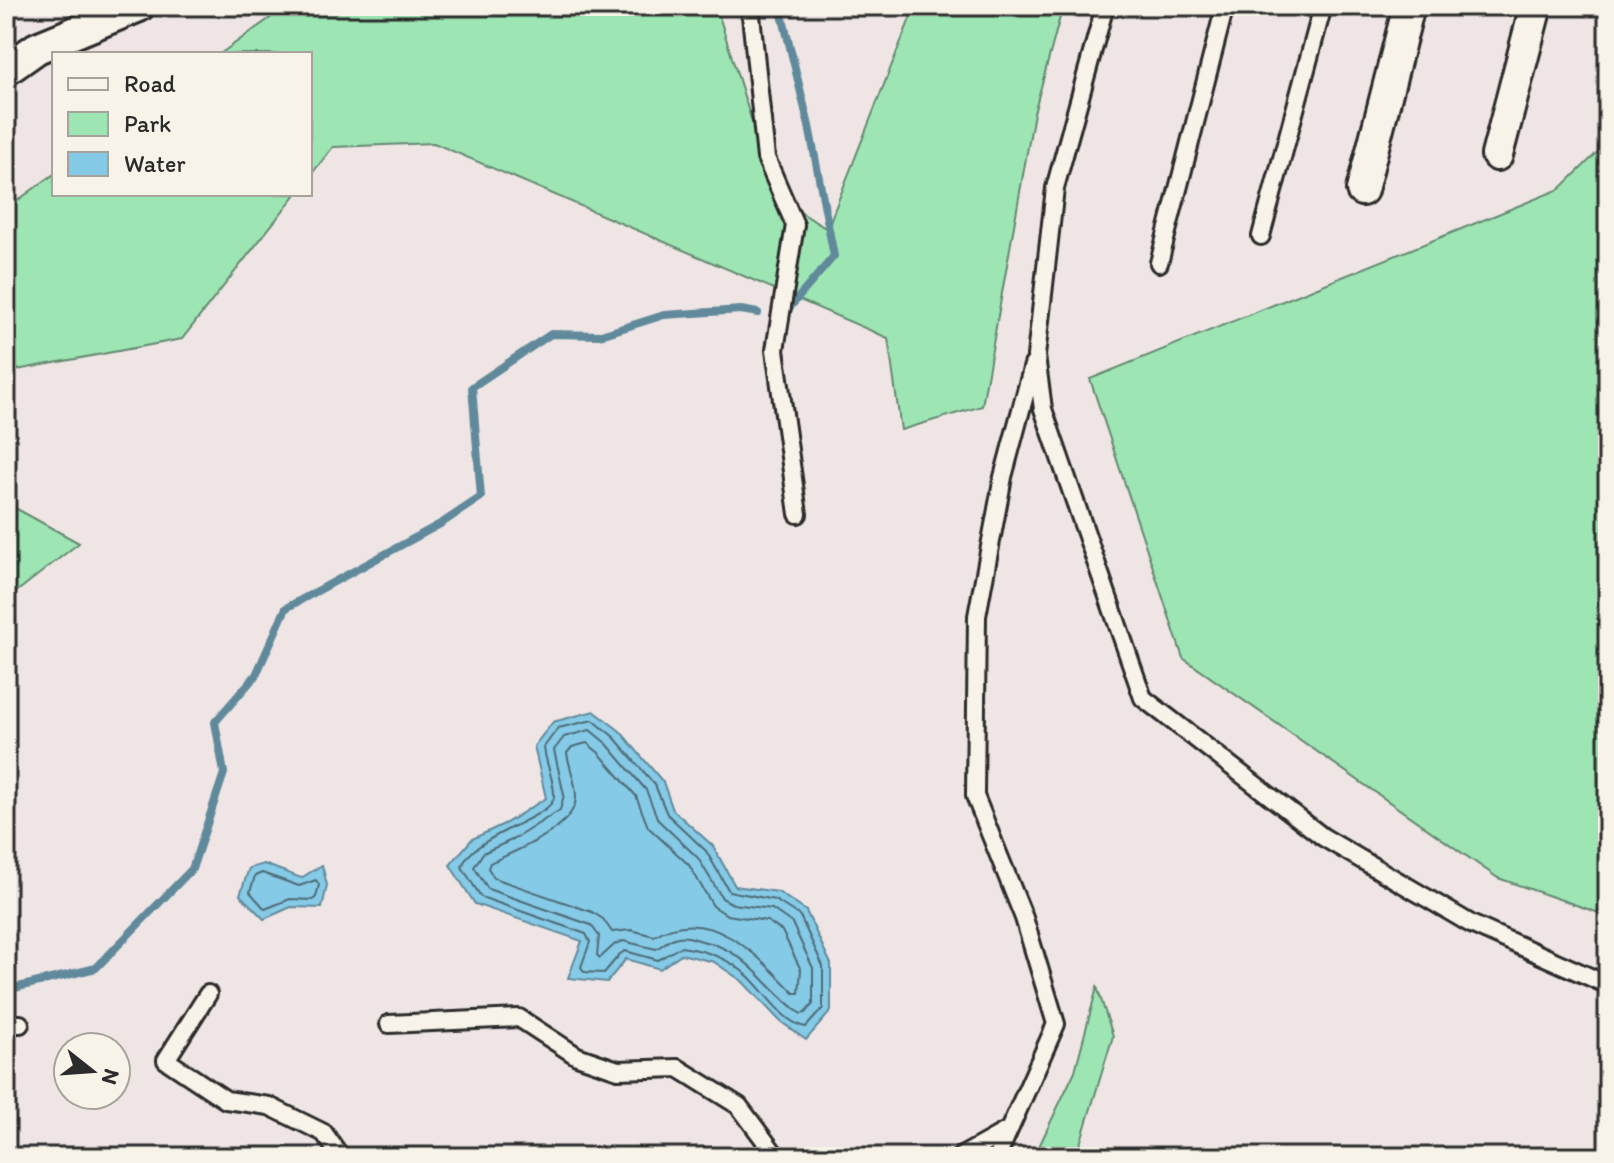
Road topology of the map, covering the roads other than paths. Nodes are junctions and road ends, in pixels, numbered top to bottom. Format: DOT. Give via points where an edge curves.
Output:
graph roads {
  1 [pos="139,6"];
  2 [pos="750,6"];
  3 [pos="1105,6"];
  4 [pos="1225,6"];
  5 [pos="1323,6"];
  6 [pos="1409,6"];
  7 [pos="1536,6"];
  8 [pos="6,70"];
  9 [pos="1497,155"];
  10 [pos="1362,190"];
  11 [pos="1261,236"];
  12 [pos="1159,263"];
  13 [pos="1036,356"];
  14 [pos="798,514"];
  15 [pos="1608,985"];
  16 [pos="208,994"];
  17 [pos="389,1024"];
  18 [pos="1008,1130"];
  19 [pos="341,1157"];
  20 [pos="777,1157"];
  21 [pos="960,1157"];
  22 [pos="997,1157"];
  1 -- 8 [label="street" via="37,48"];
  2 -- 14 [label="lane" via="766,158 795,225 775,350"];
  3 -- 13 [label="lane" via="1055,188"];
  4 -- 12 [label="lane"];
  5 -- 11 [label="lane"];
  6 -- 10 [label="street"];
  7 -- 9 [label="street"];
  13 -- 15 [label="lane" via="1043,409 1143,698 1323,837 1471,924"];
  13 -- 18 [label="lane" via="1003,477 977,616 975,796 1024,918 1056,1024"];
  16 -- 19 [label="lane" via="166,1060 226,1100 269,1106 324,1133"];
  17 -- 20 [label="lane" via="519,1018 577,1056 618,1070 678,1068 739,1106"];
  18 -- 21 [label="lane"];
  18 -- 22 [label="lane"];
}
